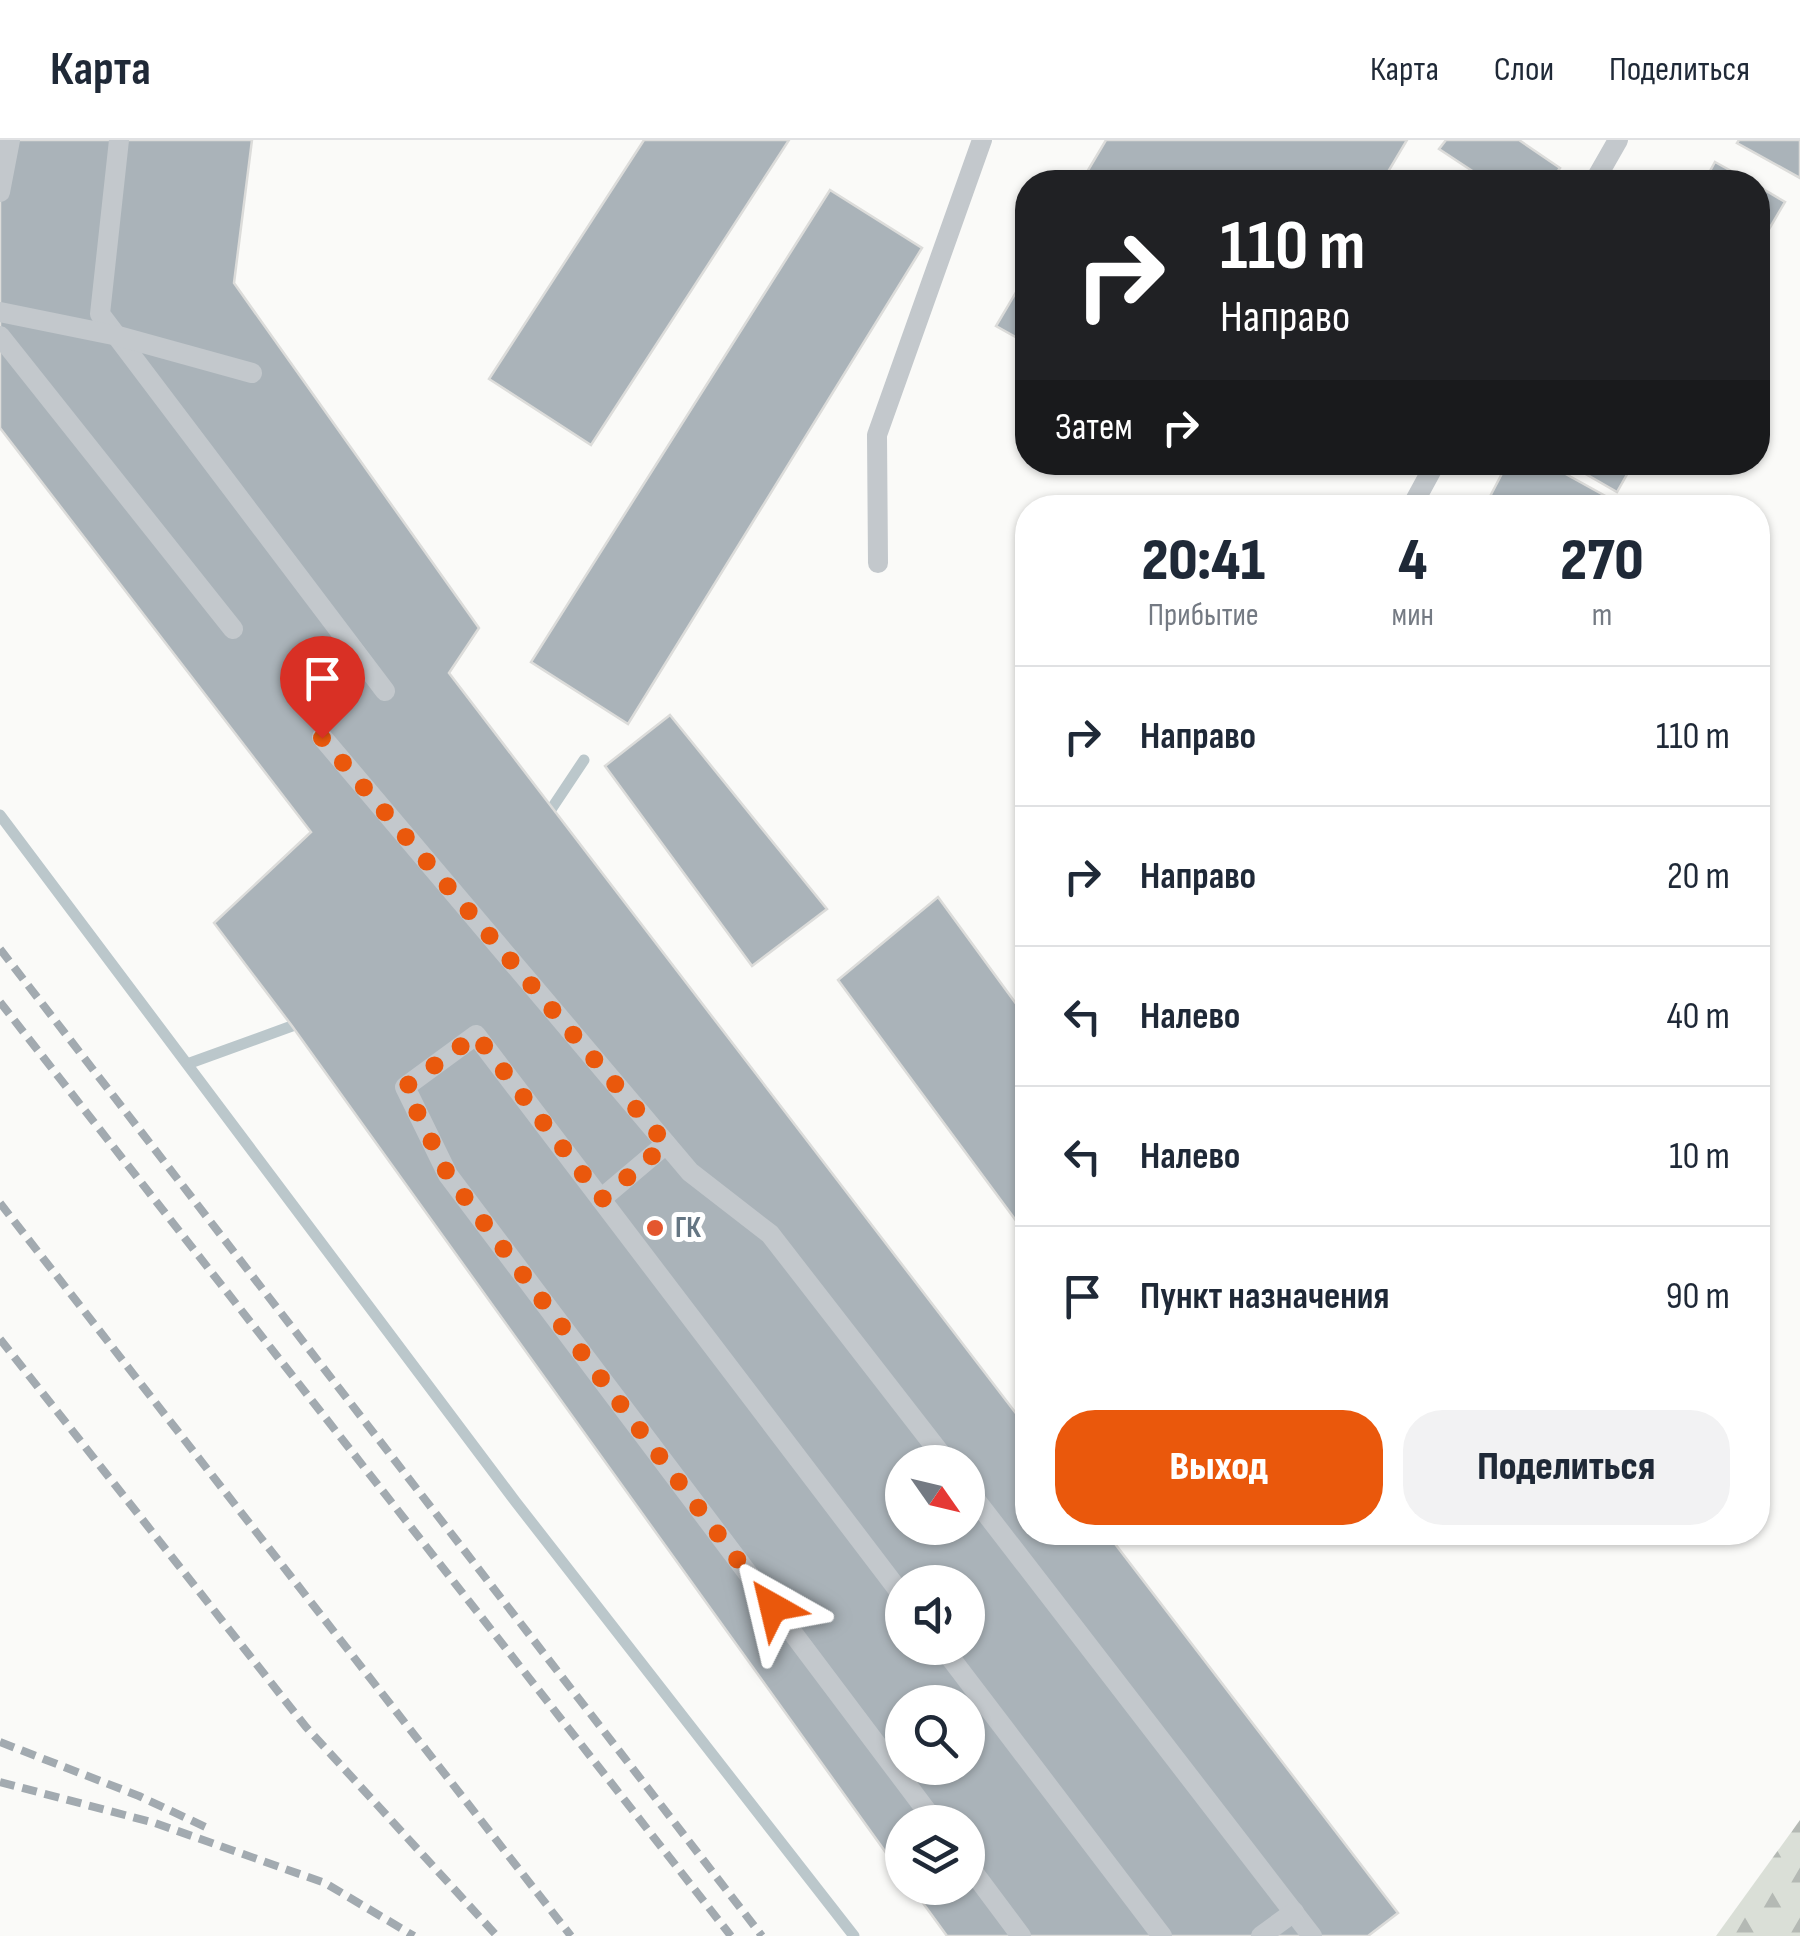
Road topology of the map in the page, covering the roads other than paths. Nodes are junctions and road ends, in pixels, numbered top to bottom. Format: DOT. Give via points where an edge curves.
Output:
graph roads {
  1 [pos="10,140"];
  2 [pos="119,140"];
  3 [pos="982,140"];
  4 [pos="1618,140"];
  5 [pos="1601,170"];
  6 [pos="0,192"];
  7 [pos="0,312"];
  8 [pos="0,336"];
  9 [pos="118,336"];
  10 [pos="252,373"];
  11 [pos="878,563"];
  12 [pos="233,629"];
  13 [pos="385,691"];
  14 [pos="322,738"];
  15 [pos="666,1144"];
  16 [pos="602,1199"];
  17 [pos="933,1445"];
  18 [pos="985,1512"];
  19 [pos="885,1573"];
  20 [pos="955,1665"];
  21 [pos="922,1805"];
  22 [pos="985,1888"];
  23 [pos="1294,1912"];
  24 [pos="1021,1936"];
  25 [pos="1162,1936"];
  26 [pos="1262,1936"];
  27 [pos="1312,1936"];
  1 -- 6 [label="lane"];
  2 -- 9 [label="lane" via="100,314"];
  3 -- 11 [label="lane" via="877,435"];
  4 -- 5 [label="lane"];
  7 -- 9 [label="lane"];
  8 -- 12 [label="lane"];
  9 -- 10 [label="lane"];
  9 -- 13 [label="lane"];
  14 -- 15 [label="lane"];
  15 -- 16 [label="lane"];
  15 -- 17 [label="lane" via="690,1172 770,1234"];
  16 -- 19 [label="lane"];
  16 -- 21 [label="lane" via="476,1035 405,1087 448,1175"];
  18 -- 23 [label="lane"];
  20 -- 25 [label="lane"];
  22 -- 24 [label="lane"];
  23 -- 26 [label="lane"];
  23 -- 27 [label="lane"];
}
